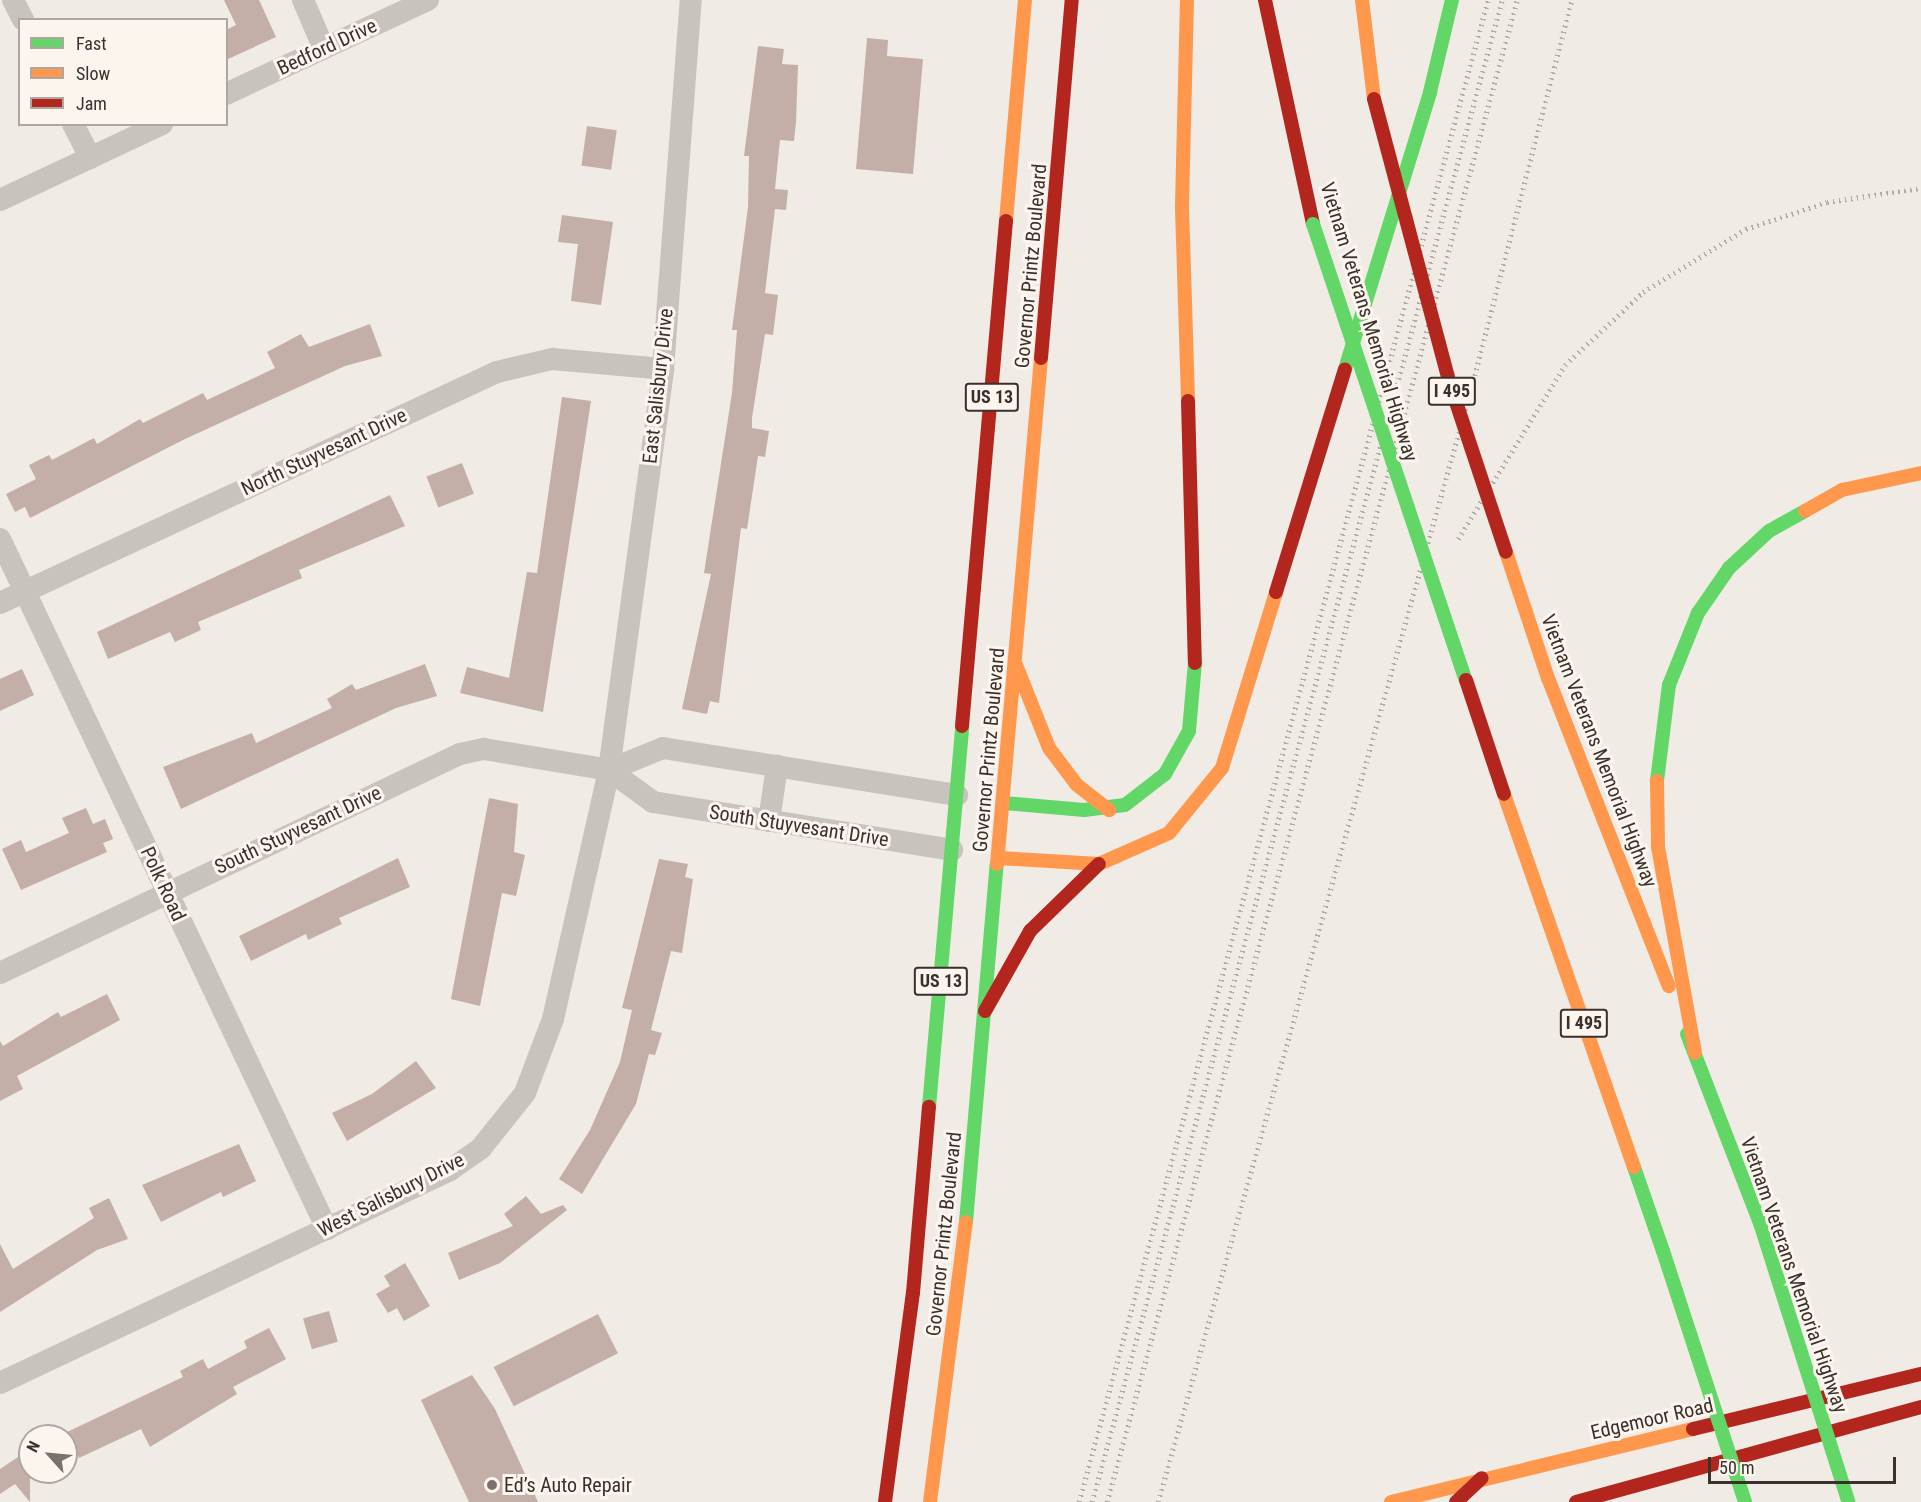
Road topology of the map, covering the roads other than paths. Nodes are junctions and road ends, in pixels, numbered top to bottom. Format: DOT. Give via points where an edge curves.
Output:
graph roads {
  1 [pos="13,0"];
  2 [pos="303,0"];
  3 [pos="428,0"];
  4 [pos="691,0"];
  5 [pos="1025,0"];
  6 [pos="1072,0"];
  7 [pos="1187,0"];
  8 [pos="1265,0"];
  9 [pos="1362,0"];
  10 [pos="1452,0"];
  11 [pos="21,18"];
  12 [pos="324,49"];
  13 [pos="228,93"];
  14 [pos="74,126"];
  15 [pos="158,126"];
  16 [pos="90,158"];
  17 [pos="0,200"];
  18 [pos="1006,233"];
  19 [pos="1052,260"];
  20 [pos="663,369"];
  21 [pos="1921,473"];
  22 [pos="0,539"];
  23 [pos="25,592"];
  24 [pos="0,603"];
  25 [pos="1016,665"];
  26 [pos="777,766"];
  27 [pos="609,770"];
  28 [pos="969,797"];
  29 [pos="1004,803"];
  30 [pos="1109,810"];
  31 [pos="769,821"];
  32 [pos="964,852"];
  33 [pos="999,858"];
  34 [pos="1099,864"];
  35 [pos="168,893"];
  36 [pos="0,973"];
  37 [pos="985,1011"];
  38 [pos="1695,1053"];
  39 [pos="327,1228"];
  40 [pos="1921,1374"];
  41 [pos="0,1383"];
  42 [pos="1921,1407"];
  43 [pos="1482,1478"];
  44 [pos="1848,1501"];
  45 [pos="885,1502"];
  46 [pos="930,1502"];
  47 [pos="1391,1502"];
  48 [pos="1456,1502"];
  49 [pos="1576,1502"];
  50 [pos="1745,1502"];
  1 -- 11 [label="street"];
  2 -- 12 [label="street"];
  3 -- 12 [label="street, Bedford Drive"];
  4 -- 20 [label="street, East Salisbury Drive"];
  5 -- 18 [label="main road, Governor Printz Boulevard / US 13"];
  6 -- 19 [label="main road, Governor Printz Boulevard / US 13"];
  7 -- 30 [label="main road" via="1182,208 1194,705 1189,731 1165,774 1142,795"];
  8 -- 50 [label="main road, Vietnam Veterans Memorial Highway / I 495, bridge" via="1313,224"];
  9 -- 38 [label="main road, Vietnam Veterans Memorial Highway / I 495, bridge" via="1374,99 1448,378 1548,678"];
  10 -- 34 [label="main road" via="1430,92 1222,768 1169,833"];
  12 -- 13 [label="street, Bedford Drive"];
  14 -- 16 [label="street"];
  15 -- 16 [label="street"];
  16 -- 17 [label="street"];
  18 -- 19 [label="main road"];
  18 -- 28 [label="main road, Governor Printz Boulevard / US 13"];
  19 -- 25 [label="main road, Governor Printz Boulevard / US 13"];
  20 -- 23 [label="street, North Stuyvesant Drive" via="552,358 497,372"];
  20 -- 27 [label="street, East Salisbury Drive"];
  21 -- 38 [label="main road" via="1842,490 1769,531 1729,568 1698,613 1669,686 1657,761 1658,847"];
  22 -- 23 [label="street, Polk Road"];
  23 -- 24 [label="street, North Stuyvesant Drive"];
  23 -- 35 [label="street, Polk Road"];
  25 -- 29 [label="main road, Governor Printz Boulevard / US 13"];
  25 -- 30 [label="main road" via="1049,748 1077,785"];
  26 -- 27 [label="street" via="663,748"];
  26 -- 28 [label="street"];
  26 -- 31 [label="street"];
  27 -- 31 [label="street, South Stuyvesant Drive" via="653,802"];
  27 -- 35 [label="street, South Stuyvesant Drive" via="510,750 460,754"];
  27 -- 39 [label="street, West Salisbury Drive" via="552,1019 525,1093 481,1148 450,1170"];
  28 -- 29 [label="main road"];
  28 -- 32 [label="main road, Governor Printz Boulevard / US 13"];
  29 -- 30 [label="main road"];
  29 -- 33 [label="main road, Governor Printz Boulevard / US 13"];
  31 -- 32 [label="street, South Stuyvesant Drive"];
  32 -- 33 [label="main road, South Stuyvesant Drive"];
  32 -- 45 [label="main road, Governor Printz Boulevard / US 13"];
  33 -- 34 [label="main road, South Stuyvesant Drive"];
  33 -- 37 [label="main road, Governor Printz Boulevard / US 13"];
  34 -- 37 [label="main road" via="1030,931"];
  35 -- 36 [label="street, South Stuyvesant Drive"];
  35 -- 39 [label="street, Polk Road"];
  37 -- 46 [label="main road, Governor Printz Boulevard / US 13" via="957,1311"];
  38 -- 44 [label="main road, Vietnam Veterans Memorial Highway / I 495, bridge" via="1760,1223"];
  39 -- 41 [label="street, West Salisbury Drive"];
  40 -- 43 [label="main road, Edgemoor Road"];
  42 -- 49 [label="main road"];
  43 -- 47 [label="main road, Edgemoor Road"];
  43 -- 48 [label="main road"];
}
